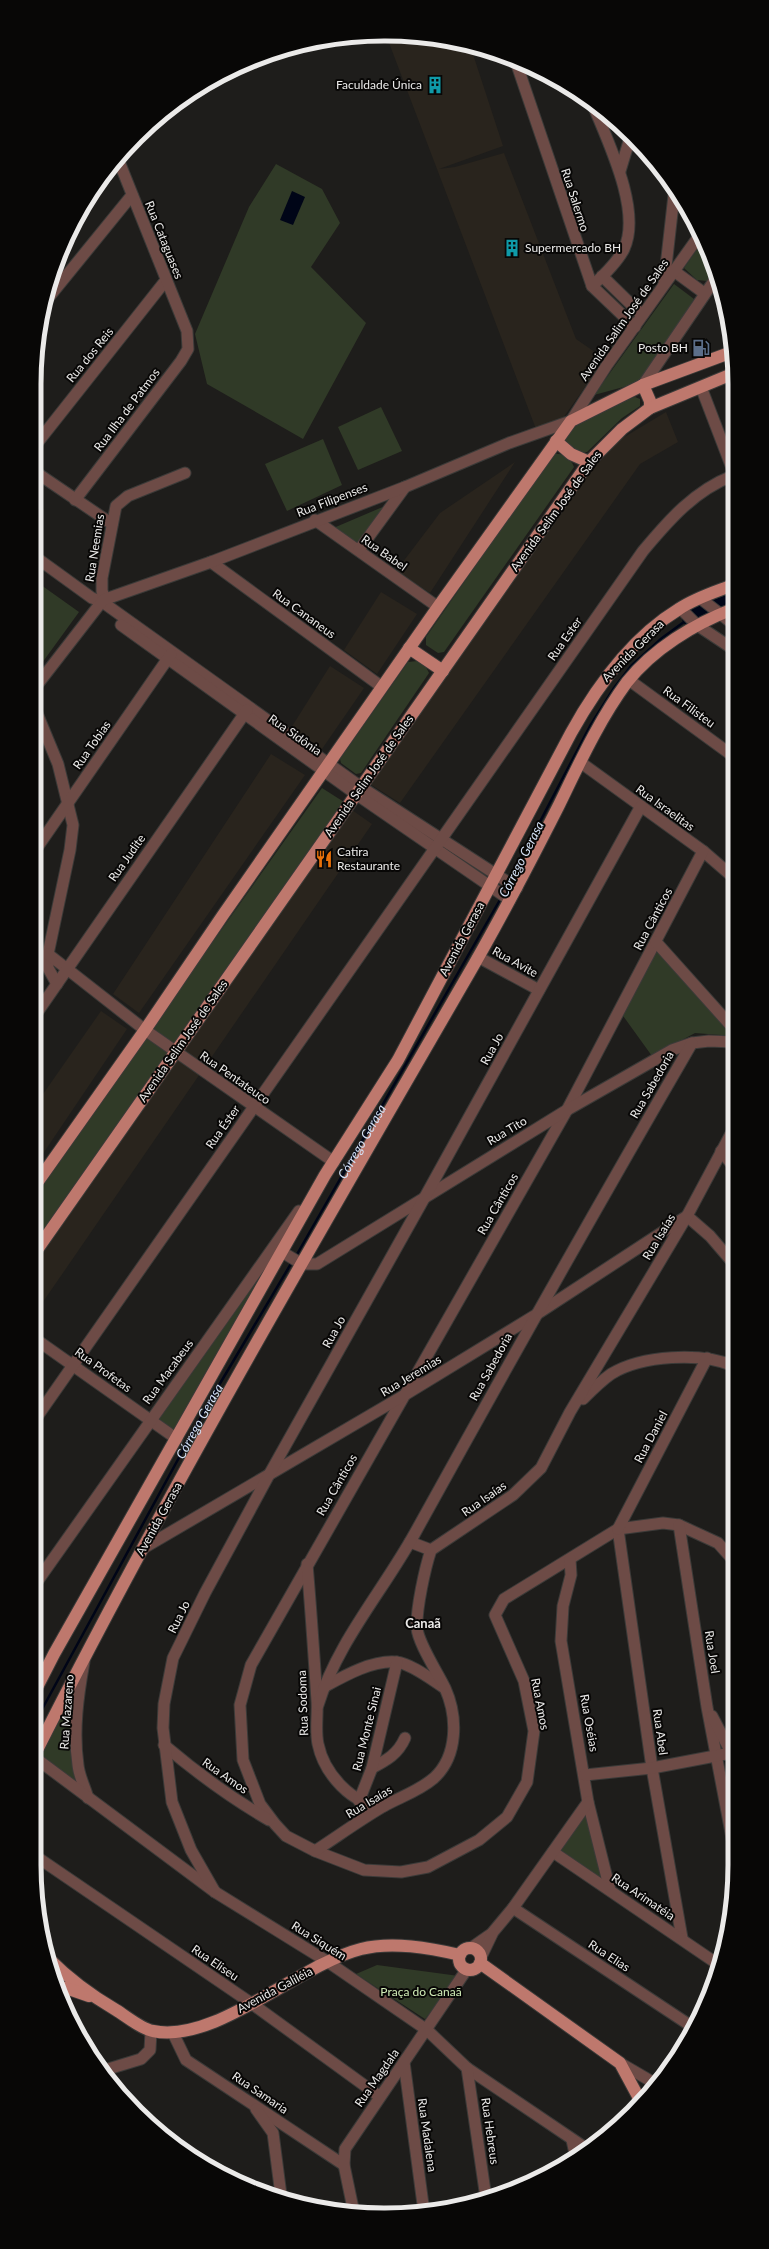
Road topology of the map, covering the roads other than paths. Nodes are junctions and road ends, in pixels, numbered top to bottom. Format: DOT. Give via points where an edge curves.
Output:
graph roads {
  1 [pos="518,68"];
  2 [pos="597,114"];
  3 [pos="628,143"];
  4 [pos="120,165"];
  5 [pos="620,171"];
  6 [pos="132,195"];
  7 [pos="673,199"];
  8 [pos="696,240"];
  9 [pos="674,271"];
  10 [pos="602,276"];
  11 [pos="166,280"];
  12 [pos="712,282"];
  13 [pos="592,286"];
  14 [pos="663,287"];
  15 [pos="55,290"];
  16 [pos="704,292"];
  17 [pos="642,315"];
  18 [pos="635,326"];
  19 [pos="187,331"];
  20 [pos="726,354"];
  21 [pos="728,376"];
  22 [pos="644,386"];
  23 [pos="701,387"];
  24 [pos="650,408"];
  25 [pos="571,420"];
  26 [pos="41,438"];
  27 [pos="556,442"];
  28 [pos="728,458"];
  29 [pos="589,462"];
  30 [pos="185,474"];
  31 [pos="41,476"];
  32 [pos="728,478"];
  33 [pos="405,487"];
  34 [pos="75,500"];
  35 [pos="315,520"];
  36 [pos="112,524"];
  37 [pos="359,550"];
  38 [pos="41,561"];
  39 [pos="211,562"];
  40 [pos="728,589"];
  41 [pos="99,601"];
  42 [pos="438,607"];
  43 [pos="711,608"];
  44 [pos="728,609"];
  45 [pos="691,618"];
  46 [pos="728,620"];
  47 [pos="728,645"];
  48 [pos="409,648"];
  49 [pos="170,656"];
  50 [pos="443,671"];
  51 [pos="41,680"];
  52 [pos="629,680"];
  53 [pos="382,687"];
  54 [pos="246,711"];
  55 [pos="41,723"];
  56 [pos="728,752"];
  57 [pos="580,762"];
  58 [pos="327,768"];
  59 [pos="358,791"];
  60 [pos="69,801"];
  61 [pos="641,806"];
  62 [pos="41,842"];
  63 [pos="437,844"];
  64 [pos="703,851"];
  65 [pos="728,873"];
  66 [pos="498,877"];
  67 [pos="514,886"];
  68 [pos="500,893"];
  69 [pos="656,942"];
  70 [pos="48,954"];
  71 [pos="478,957"];
  72 [pos="66,969"];
  73 [pos="57,984"];
  74 [pos="539,990"];
  75 [pos="41,1006"];
  76 [pos="728,1022"];
  77 [pos="145,1030"];
  78 [pos="728,1042"];
  79 [pos="692,1043"];
  80 [pos="176,1052"];
  81 [pos="253,1107"];
  82 [pos="567,1110"];
  83 [pos="728,1139"];
  84 [pos="721,1151"];
  85 [pos="728,1160"];
  86 [pos="334,1162"];
  87 [pos="325,1175"];
  88 [pos="41,1177"];
  89 [pos="426,1195"];
  90 [pos="687,1216"];
  91 [pos="41,1244"];
  92 [pos="283,1254"];
  93 [pos="728,1257"];
  94 [pos="300,1263"];
  95 [pos="534,1316"];
  96 [pos="41,1343"];
  97 [pos="707,1358"];
  98 [pos="73,1364"];
  99 [pos="728,1364"];
  100 [pos="402,1396"];
  101 [pos="41,1411"];
  102 [pos="570,1412"];
  103 [pos="150,1420"];
  104 [pos="177,1439"];
  105 [pos="270,1473"];
  106 [pos="679,1525"];
  107 [pos="618,1529"];
  108 [pos="410,1542"];
  109 [pos="142,1549"];
  110 [pos="431,1550"];
  111 [pos="728,1554"];
  112 [pos="570,1559"];
  113 [pos="307,1564"];
  114 [pos="41,1576"];
  115 [pos="86,1652"];
  116 [pos="397,1662"];
  117 [pos="41,1679"];
  118 [pos="324,1687"];
  119 [pos="445,1688"];
  120 [pos="318,1705"];
  121 [pos="707,1707"];
  122 [pos="405,1738"];
  123 [pos="41,1743"];
  124 [pos="164,1745"];
  125 [pos="728,1747"];
  126 [pos="728,1756"];
  127 [pos="716,1757"];
  128 [pos="41,1762"];
  129 [pos="372,1768"];
  130 [pos="652,1768"];
  131 [pos="585,1775"];
  132 [pos="88,1798"];
  133 [pos="359,1801"];
  134 [pos="588,1802"];
  135 [pos="384,1806"];
  136 [pos="728,1818"];
  137 [pos="275,1824"];
  138 [pos="315,1851"];
  139 [pos="553,1852"];
  140 [pos="41,1860"];
  141 [pos="610,1890"];
  142 [pos="215,1892"];
  143 [pos="513,1908"];
  144 [pos="493,1932"];
  145 [pos="682,1938"];
  146 [pos="471,1948"];
  147 [pos="460,1955"];
  148 [pos="480,1960"];
  149 [pos="714,1961"];
  150 [pos="328,1962"];
  151 [pos="57,1968"];
  152 [pos="467,1969"];
  153 [pos="64,1988"];
  154 [pos="97,1999"];
  155 [pos="251,2003"];
  156 [pos="688,2024"];
  157 [pos="427,2030"];
  158 [pos="151,2031"];
  159 [pos="173,2033"];
  160 [pos="404,2062"];
  161 [pos="620,2063"];
  162 [pos="467,2068"];
  163 [pos="109,2069"];
  164 [pos="651,2081"];
  165 [pos="379,2096"];
  166 [pos="638,2096"];
  167 [pos="252,2103"];
  168 [pos="572,2140"];
  169 [pos="582,2145"];
  170 [pos="574,2150"];
  171 [pos="344,2165"];
  172 [pos="281,2192"];
  173 [pos="485,2193"];
  174 [pos="353,2206"];
  175 [pos="423,2206"];
  1 -- 13 [label="street, Rua Salermo"];
  2 -- 5 [label="street"];
  3 -- 5 [label="street"];
  4 -- 6 [label="street, Rua Cataguases"];
  5 -- 10 [label="street" via="628,211 628,234 624,249"];
  6 -- 11 [label="street, Rua Cataguases"];
  6 -- 15 [label="street"];
  7 -- 14 [label="street"];
  8 -- 9 [label="street, Avenida Salim José de Sales"];
  9 -- 14 [label="street, Avenida Salim José de Sales"];
  9 -- 16 [label="street"];
  10 -- 13 [label="street"];
  10 -- 17 [label="street"];
  11 -- 19 [label="street, Rua Cataguases"];
  11 -- 26 [label="street, Rua dos Reis"];
  12 -- 16 [label="street"];
  13 -- 18 [label="street, Rua Salermo"];
  14 -- 17 [label="street, Avenida Salim José de Sales"];
  16 -- 22 [label="street"];
  17 -- 18 [label="street, Avenida Salim José de Sales"];
  18 -- 25 [label="street, Avenida Salim José de Sales"];
  19 -- 34 [label="street, Rua Ilha de Patmos" via="188,349 181,361"];
  20 -- 22 [label="main road"];
  21 -- 23 [label="main road, Avenida Selim José de Sales"];
  22 -- 24 [label="main road"];
  22 -- 25 [label="main road"];
  23 -- 24 [label="main road, Avenida Selim José de Sales"];
  23 -- 28 [label="street"];
  24 -- 29 [label="main road, Avenida Selim José de Sales" via="622,430"];
  25 -- 27 [label="main road"];
  25 -- 33 [label="street, Rua Filipenses" via="458,463"];
  27 -- 29 [label="main road" via="571,454"];
  27 -- 42 [label="main road"];
  29 -- 50 [label="main road, Avenida Selim José de Sales"];
  30 -- 36 [label="street, Rua Neemias" via="120,501 113,512"];
  31 -- 34 [label="street"];
  32 -- 63 [label="street, Rua Ester" via="702,491 673,516 643,551"];
  33 -- 35 [label="street, Rua Filipenses"];
  33 -- 37 [label="street"];
  34 -- 36 [label="street"];
  35 -- 37 [label="street, Rua Babel"];
  35 -- 39 [label="street, Rua Filipenses"];
  36 -- 41 [label="street, Rua Neemias"];
  37 -- 42 [label="street, Rua Babel"];
  38 -- 41 [label="street, Rua Sidônia"];
  39 -- 41 [label="street, Rua Filipenses"];
  39 -- 53 [label="street, Rua Cananeus"];
  40 -- 43 [label="main road, Avenida Gerasa"];
  41 -- 49 [label="street, Rua Sidônia"];
  41 -- 51 [label="street"];
  42 -- 48 [label="main road"];
  43 -- 44 [label="main road, Avenida Gerasa"];
  43 -- 45 [label="main road, Avenida Gerasa"];
  43 -- 45 [label="main road"];
  43 -- 46 [label="street"];
  45 -- 47 [label="street"];
  45 -- 52 [label="main road, Avenida Gerasa"];
  45 -- 66 [label="main road, Avenida Gerasa" via="664,619 622,659 597,688"];
  48 -- 50 [label="main road"];
  48 -- 53 [label="main road"];
  49 -- 54 [label="street, Rua Sidônia"];
  49 -- 60 [label="street, Rua Tobias"];
  50 -- 59 [label="main road, Avenida Selim José de Sales"];
  52 -- 56 [label="street, Rua Filisteu"];
  52 -- 57 [label="main road, Avenida Gerasa" via="606,712"];
  53 -- 58 [label="main road"];
  54 -- 58 [label="street, Rua Sidônia"];
  54 -- 72 [label="street, Rua Judite"];
  55 -- 60 [label="street" via="58,764"];
  57 -- 61 [label="street, Rua Israelitas"];
  57 -- 67 [label="main road, Avenida Gerasa"];
  58 -- 59 [label="street, Rua Sidônia"];
  58 -- 77 [label="main road"];
  59 -- 63 [label="street, Rua Sidônia"];
  59 -- 80 [label="main road, Avenida Selim José de Sales"];
  60 -- 62 [label="street, Rua Tobias"];
  60 -- 70 [label="street" via="73,825 70,850"];
  61 -- 64 [label="street, Rua Israelitas"];
  61 -- 74 [label="street, Rua Jo"];
  63 -- 66 [label="street, Rua Sidônia"];
  63 -- 68 [label="street, Rua Sidônia"];
  63 -- 81 [label="street, Rua Éster"];
  64 -- 65 [label="street, Rua Israelitas"];
  64 -- 69 [label="street, Rua Cânticos"];
  66 -- 67 [label="street, Rua Sidônia"];
  66 -- 68 [label="main road, Avenida Gerasa"];
  67 -- 68 [label="main road, Avenida Gerasa"];
  68 -- 71 [label="main road, Avenida Gerasa"];
  68 -- 86 [label="main road, Avenida Gerasa"];
  69 -- 76 [label="street"];
  69 -- 82 [label="street, Rua Cânticos"];
  70 -- 72 [label="street, Rua Pentateuco"];
  70 -- 73 [label="street" via="48,968"];
  71 -- 74 [label="street, Rua Avite"];
  71 -- 94 [label="main road, Avenida Gerasa"];
  72 -- 73 [label="street, Rua Judite"];
  72 -- 77 [label="street, Rua Pentateuco"];
  73 -- 75 [label="street, Rua Judite"];
  74 -- 89 [label="street, Rua Jo"];
  77 -- 80 [label="street, Rua Pentateuco"];
  77 -- 88 [label="main road"];
  78 -- 79 [label="street, Rua Tito"];
  79 -- 82 [label="street, Rua Tito" via="672,1050"];
  79 -- 95 [label="street, Rua Sabedoria"];
  80 -- 81 [label="street, Rua Pentateuco"];
  80 -- 91 [label="main road, Avenida Selim José de Sales"];
  81 -- 86 [label="street, Rua Pentateuco"];
  81 -- 98 [label="street, Rua Éster"];
  82 -- 89 [label="street, Rua Tito"];
  82 -- 100 [label="street, Rua Cânticos"];
  83 -- 84 [label="street, Rua Isaías"];
  84 -- 85 [label="street"];
  84 -- 90 [label="street, Rua Isaías"];
  86 -- 87 [label="main road, Avenida Gerasa"];
  87 -- 92 [label="main road, Avenida Gerasa"];
  87 -- 103 [label="street, Rua Macabeus"];
  89 -- 94 [label="street, Rua Tito" via="317,1264"];
  89 -- 105 [label="street, Rua Jo"];
  90 -- 93 [label="street" via="710,1236"];
  90 -- 95 [label="street, Rua Jeremias"];
  90 -- 102 [label="street, Rua Isaías"];
  92 -- 94 [label="street"];
  92 -- 104 [label="main road, Avenida Gerasa"];
  94 -- 109 [label="main road, Avenida Gerasa"];
  95 -- 100 [label="street, Rua Jeremias"];
  95 -- 108 [label="street, Rua Sabedoria"];
  96 -- 98 [label="street, Rua Profetas"];
  97 -- 99 [label="street"];
  97 -- 102 [label="street" via="683,1356 630,1366 606,1378"];
  97 -- 107 [label="street, Rua Daniel"];
  98 -- 101 [label="street, Rua Éster"];
  98 -- 103 [label="street, Rua Profetas"];
  100 -- 105 [label="street, Rua Jeremias"];
  100 -- 113 [label="street, Rua Cânticos"];
  102 -- 110 [label="street, Rua Isaías" via="541,1468 514,1495"];
  103 -- 104 [label="street, Rua Profetas"];
  103 -- 114 [label="street, Rua Macabeus"];
  104 -- 117 [label="main road, Avenida Gerasa"];
  105 -- 109 [label="street, Rua Jeremias"];
  105 -- 124 [label="street, Rua Jo" via="173,1658 164,1704"];
  106 -- 107 [label="street, Rua Amos" via="664,1523"];
  106 -- 111 [label="street, Rua Amos" via="718,1543"];
  106 -- 121 [label="street, Rua Joel"];
  107 -- 112 [label="street, Rua Amos"];
  107 -- 130 [label="street, Rua Abel"];
  108 -- 110 [label="street"];
  108 -- 118 [label="street, Rua Sabedoria" via="333,1664"];
  109 -- 115 [label="main road, Avenida Gerasa"];
  110 -- 119 [label="street, Rua Isaías" via="422,1584 417,1628 432,1667"];
  112 -- 131 [label="street, Rua Oséias" via="571,1575 563,1606 560,1641"];
  112 -- 138 [label="street, Rua Amos" via="504,1599 495,1615 524,1680 534,1731 527,1782 507,1817 479,1840 428,1866 401,1872 364,1870"];
  113 -- 120 [label="street, Rua Sodoma"];
  113 -- 137 [label="street, Rua Amos" via="251,1665 240,1705 243,1760 260,1804"];
  115 -- 123 [label="main road, Avenida Gerasa"];
  115 -- 132 [label="street, Rua Mazareno" via="76,1732 78,1766"];
  116 -- 118 [label="street" via="367,1666"];
  116 -- 119 [label="street" via="420,1672"];
  116 -- 129 [label="street, Rua Monte Sinai"];
  118 -- 120 [label="street, Rua Sabedoria"];
  119 -- 135 [label="street, Rua Isaías" via="454,1726 447,1763 423,1787"];
  120 -- 133 [label="street, Rua Sodoma" via="318,1744 330,1774"];
  121 -- 125 [label="street"];
  121 -- 127 [label="street, Rua Joel"];
  122 -- 129 [label="street" via="400,1749 390,1759"];
  124 -- 137 [label="street, Rua Amos" via="199,1775"];
  124 -- 142 [label="street, Rua Jo" via="172,1802 191,1850"];
  126 -- 127 [label="street"];
  127 -- 130 [label="street"];
  127 -- 136 [label="street, Rua Joel"];
  128 -- 132 [label="street, Rua Siquém"];
  129 -- 133 [label="street, Rua Monte Sinai"];
  130 -- 131 [label="street"];
  130 -- 145 [label="street, Rua Abel"];
  131 -- 134 [label="street, Rua Oséias"];
  132 -- 142 [label="street, Rua Siquém"];
  133 -- 135 [label="street, Rua Sodoma"];
  134 -- 139 [label="street"];
  134 -- 141 [label="street, Rua Oséias"];
  135 -- 138 [label="street, Rua Isaías"];
  137 -- 138 [label="street, Rua Amos" via="286,1836"];
  139 -- 141 [label="street, Rua Arimatéia"];
  139 -- 143 [label="street"];
  140 -- 155 [label="street, Rua Eliseu"];
  141 -- 145 [label="street, Rua Arimatéia"];
  142 -- 150 [label="street, Rua Siquém"];
  143 -- 144 [label="street"];
  143 -- 156 [label="street, Rua Elias"];
  144 -- 146 [label="street"];
  144 -- 148 [label="street"];
  145 -- 149 [label="street, Rua Arimatéia"];
  146 -- 147 [label="main road" via="464,1950"];
  146 -- 148 [label="main road" via="477,1950"];
  147 -- 150 [label="main road, Avenida Galiléia" via="396,1946 362,1949"];
  147 -- 152 [label="main road" via="460,1963"];
  148 -- 152 [label="main road" via="474,1969"];
  148 -- 161 [label="main road"];
  150 -- 155 [label="main road, Avenida Galiléia"];
  150 -- 157 [label="street, Rua Siquém"];
  151 -- 154 [label="main road, Avenida Galiléia"];
  152 -- 157 [label="street, Rua Magdala"];
  153 -- 154 [label="main road, Avenida Galiléia"];
  154 -- 158 [label="main road, Avenida Galiléia"];
  155 -- 159 [label="main road, Avenida Galiléia" via="212,2024"];
  155 -- 165 [label="street, Rua Eliseu"];
  157 -- 160 [label="street, Rua Magdala"];
  157 -- 162 [label="street, Rua Siquém"];
  158 -- 159 [label="main road, Avenida Galiléia"];
  158 -- 163 [label="street" via="150,2050 141,2059"];
  159 -- 167 [label="street, Rua Samaria" via="186,2060"];
  160 -- 165 [label="street, Rua Magdala"];
  160 -- 175 [label="street, Rua Madalena"];
  161 -- 164 [label="street"];
  161 -- 166 [label="main road"];
  162 -- 168 [label="street, Rua Siquém"];
  162 -- 173 [label="street, Rua Hebreus"];
  165 -- 171 [label="street, Rua Magdala" via="345,2149"];
  167 -- 171 [label="street, Rua Samaria"];
  167 -- 172 [label="street" via="273,2133"];
  168 -- 169 [label="street, Rua Siquém"];
  168 -- 170 [label="street"];
  171 -- 174 [label="street, Rua Magdala"];
}
